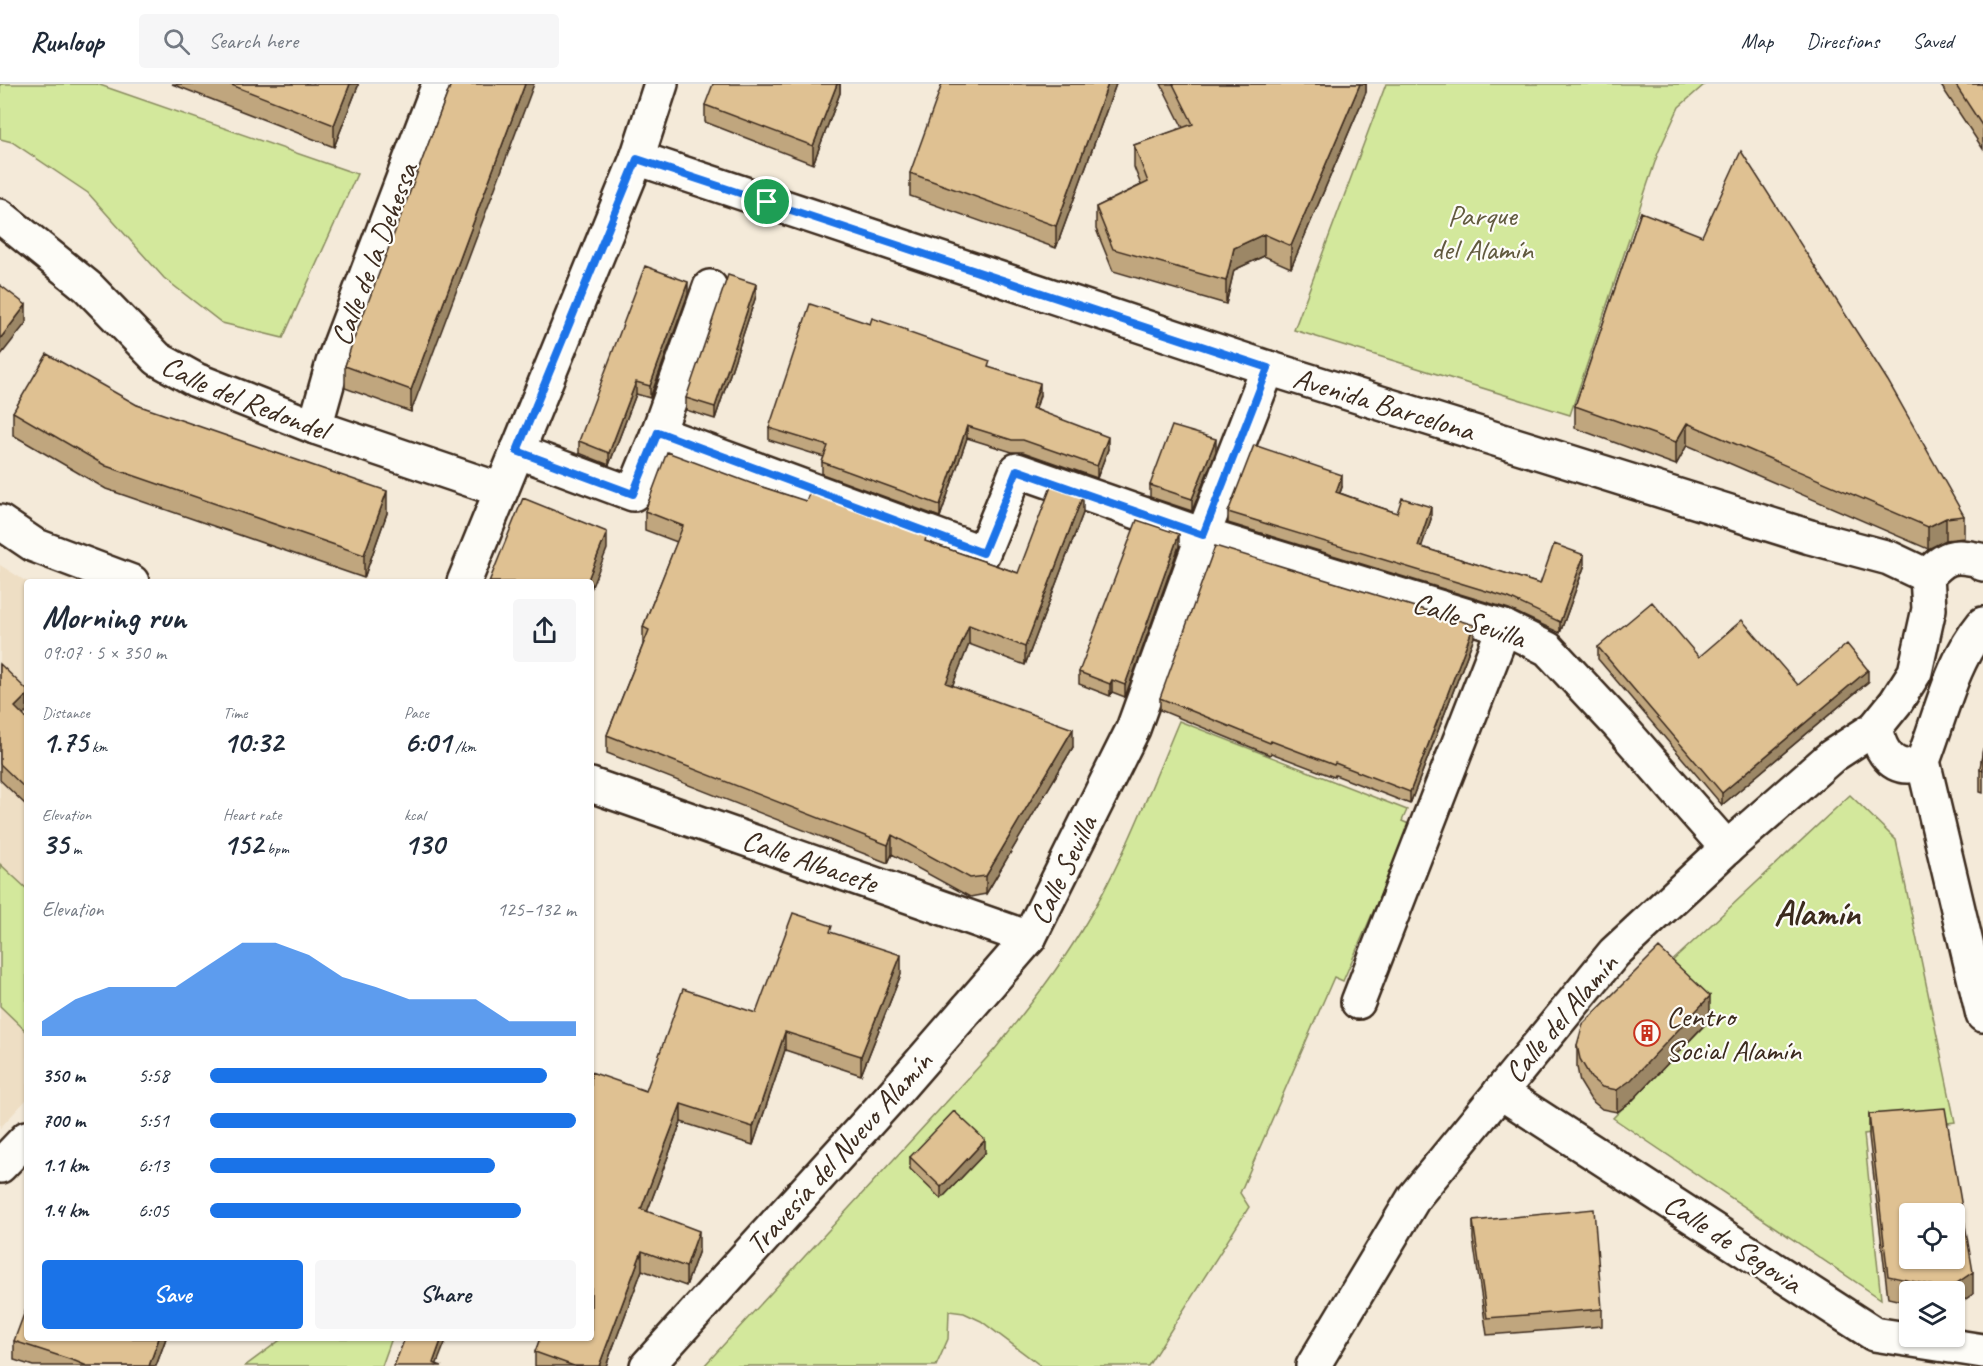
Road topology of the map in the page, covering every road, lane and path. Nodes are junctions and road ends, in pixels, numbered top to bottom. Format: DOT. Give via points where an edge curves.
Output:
graph roads {
  1 [pos="439,84"];
  2 [pos="661,84"];
  3 [pos="637,159"];
  4 [pos="0,216"];
  5 [pos="710,287"];
  6 [pos="1268,368"];
  7 [pos="315,427"];
  8 [pos="658,432"];
  9 [pos="517,451"];
  10 [pos="501,490"];
  11 [pos="0,522"];
  12 [pos="1203,535"];
  13 [pos="1982,561"];
  14 [pos="1927,576"];
  15 [pos="124,579"];
  16 [pos="465,579"];
  17 [pos="1983,624"];
  18 [pos="1504,627"];
  19 [pos="1875,728"];
  20 [pos="1923,761"];
  21 [pos="594,786"];
  22 [pos="1726,848"];
  23 [pos="1029,938"];
  24 [pos="1358,1002"];
  25 [pos="1983,1015"];
  26 [pos="1500,1092"];
  27 [pos="24,1141"];
  28 [pos="0,1166"];
  29 [pos="1983,1351"];
  30 [pos="647,1366"];
  31 [pos="1313,1366"];
  1 -- 7 [label="street, Calle de la Dehessa" via="333,363"];
  2 -- 3 [label="street"];
  3 -- 6 [label="street, Avenida Barcelona"];
  3 -- 9 [label="street"];
  4 -- 7 [label="street, Calle del Redondel" via="88,287 158,359 196,380"];
  5 -- 8 [label="street"];
  6 -- 12 [label="street, Calle Sevilla"];
  6 -- 14 [label="street, Avenida Barcelona" via="1810,537 1889,558"];
  7 -- 10 [label="street, Calle del Redondel"];
  8 -- 9 [label="street" via="633,494"];
  8 -- 12 [label="street, Calle Sevilla" via="983,553 1017,470"];
  9 -- 10 [label="street"];
  10 -- 16 [label="street"];
  11 -- 15 [label="street" via="34,546"];
  12 -- 18 [label="street, Calle Sevilla"];
  12 -- 23 [label="street, Calle Sevilla" via="1133,729"];
  13 -- 14 [label="street" via="1961,556 1942,561"];
  14 -- 19 [label="street, Calle del Alamín" via="1929,609 1915,672"];
  17 -- 20 [label="street" via="1972,638 1944,698"];
  18 -- 22 [label="street, Calle Sevilla" via="1548,649"];
  18 -- 24 [label="street"];
  19 -- 20 [label="street" via="1890,760 1907,766"];
  19 -- 22 [label="street, Calle del Alamín" via="1832,756"];
  20 -- 25 [label="street"];
  21 -- 23 [label="street, Calle Albacete"];
  22 -- 26 [label="street, Calle del Alamín" via="1614,953"];
  23 -- 30 [label="street, Travesía del Nuevo Alamín"];
  26 -- 29 [label="street, Calle de Segovia" via="1874,1334"];
  26 -- 31 [label="street, Calle del Alamín" via="1415,1196"];
  27 -- 28 [label="street"];
}
